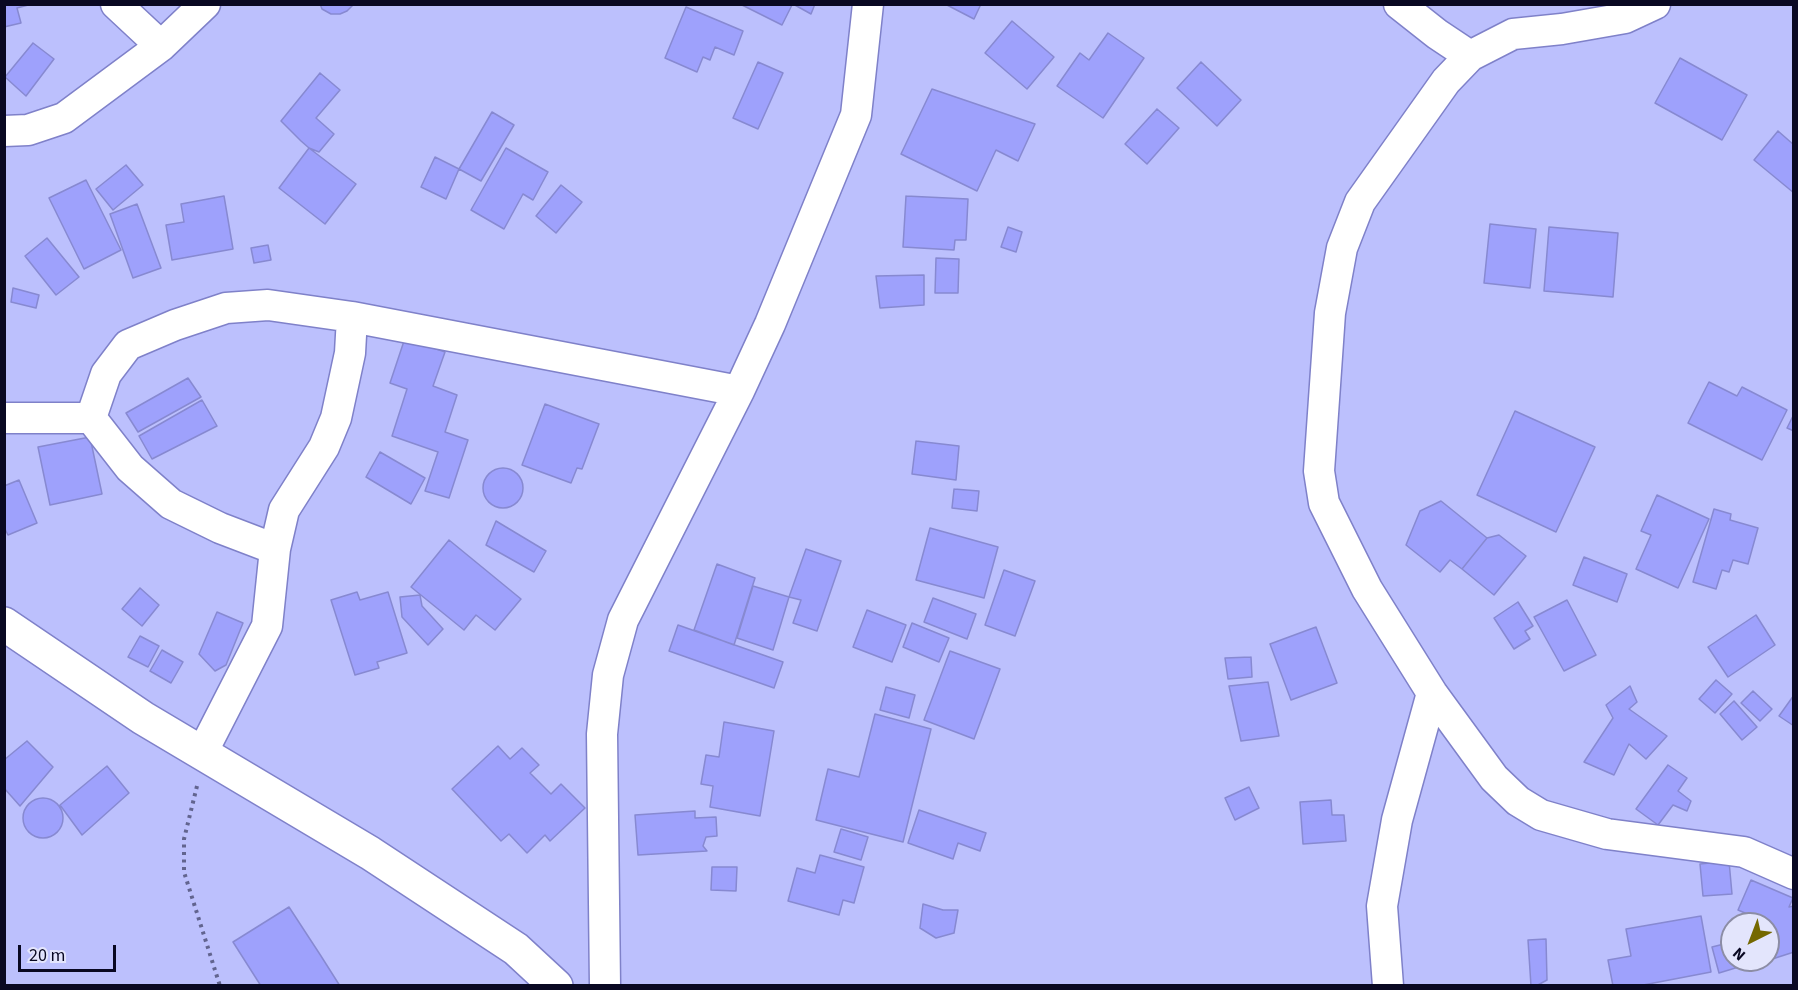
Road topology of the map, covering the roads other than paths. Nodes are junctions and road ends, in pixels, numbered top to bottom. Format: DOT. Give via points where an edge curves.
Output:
graph roads {
  1 [pos="116,4"];
  2 [pos="205,4"];
  3 [pos="868,4"];
  4 [pos="1399,4"];
  5 [pos="1655,4"];
  6 [pos="161,46"];
  7 [pos="1470,56"];
  8 [pos="4,131"];
  9 [pos="352,317"];
  10 [pos="739,391"];
  11 [pos="4,417"];
  12 [pos="91,418"];
  13 [pos="275,549"];
  14 [pos="4,624"];
  15 [pos="1432,693"];
  16 [pos="202,753"];
  17 [pos="1794,874"];
  18 [pos="556,986"];
  19 [pos="604,986"];
  20 [pos="1388,986"];
  1 -- 6 [label="street"];
  2 -- 6 [label="street"];
  3 -- 10 [label="street" via="856,115"];
  4 -- 7 [label="street"];
  5 -- 7 [label="street" via="1625,18 1513,34"];
  6 -- 8 [label="street" via="64,118 28,130"];
  7 -- 15 [label="street" via="1446,81 1360,202 1342,248 1330,313 1319,471 1324,503 1367,589"];
  9 -- 10 [label="street"];
  9 -- 12 [label="street" via="268,305 226,308 175,325 128,345 106,374"];
  9 -- 13 [label="street" via="350,353 336,418 324,447 284,510"];
  10 -- 19 [label="street" via="623,620 608,675 602,734"];
  11 -- 12 [label="street"];
  12 -- 13 [label="street" via="130,468 171,504"];
  13 -- 16 [label="street" via="267,626"];
  14 -- 16 [label="street"];
  15 -- 17 [label="street" via="1494,778 1518,801 1541,815 1607,834 1744,852"];
  15 -- 20 [label="street" via="1397,820 1382,906"];
  16 -- 18 [label="street" via="370,853 516,949"];
}
